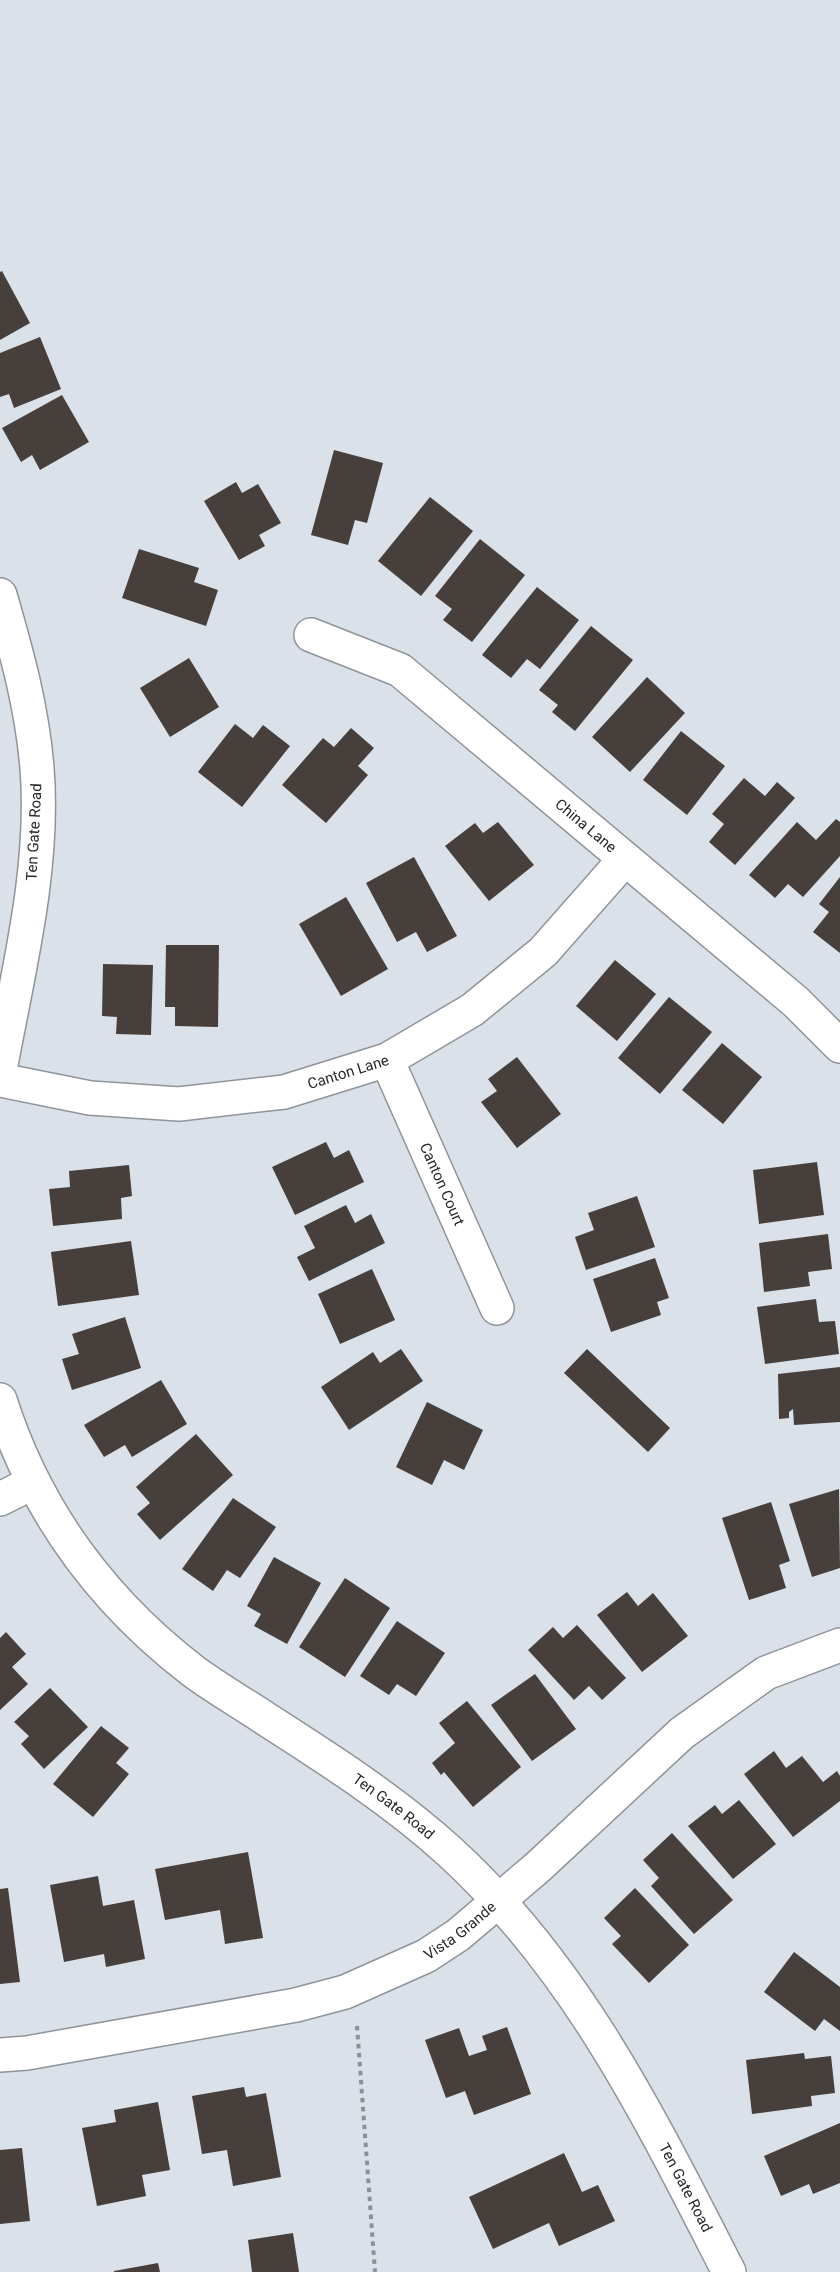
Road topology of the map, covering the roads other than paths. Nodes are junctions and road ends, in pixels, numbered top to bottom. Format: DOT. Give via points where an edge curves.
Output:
graph roads {
  1 [pos="0,595"];
  2 [pos="311,635"];
  3 [pos="625,859"];
  4 [pos="840,1046"];
  5 [pos="387,1060"];
  6 [pos="0,1070"];
  7 [pos="0,1080"];
  8 [pos="497,1308"];
  9 [pos="0,1400"];
  10 [pos="32,1483"];
  11 [pos="0,1499"];
  12 [pos="840,1645"];
  13 [pos="498,1901"];
  14 [pos="0,2055"];
  15 [pos="729,2272"];
  1 -- 6 [label="street, Ten Gate Road" via="25,680 37,770 36,859"];
  2 -- 3 [label="street, China Lane" via="400,670"];
  3 -- 4 [label="street, China Lane" via="796,1002"];
  3 -- 5 [label="street, Canton Lane" via="543,952 472,1010"];
  5 -- 7 [label="street, Canton Lane" via="284,1092 178,1104 90,1098"];
  5 -- 8 [label="street, Canton Court"];
  9 -- 10 [label="street, Ten Gate Road"];
  10 -- 11 [label="street"];
  10 -- 13 [label="street, Ten Gate Road" via="73,1549 130,1617 194,1671 358,1779 449,1852"];
  12 -- 13 [label="street, Vista Grande" via="766,1673 682,1732"];
  13 -- 14 [label="street, Vista Grande" via="426,1956 345,1992 285,2007 27,2054"];
  13 -- 15 [label="street, Ten Gate Road" via="546,1955 599,2031 638,2095"];
}
